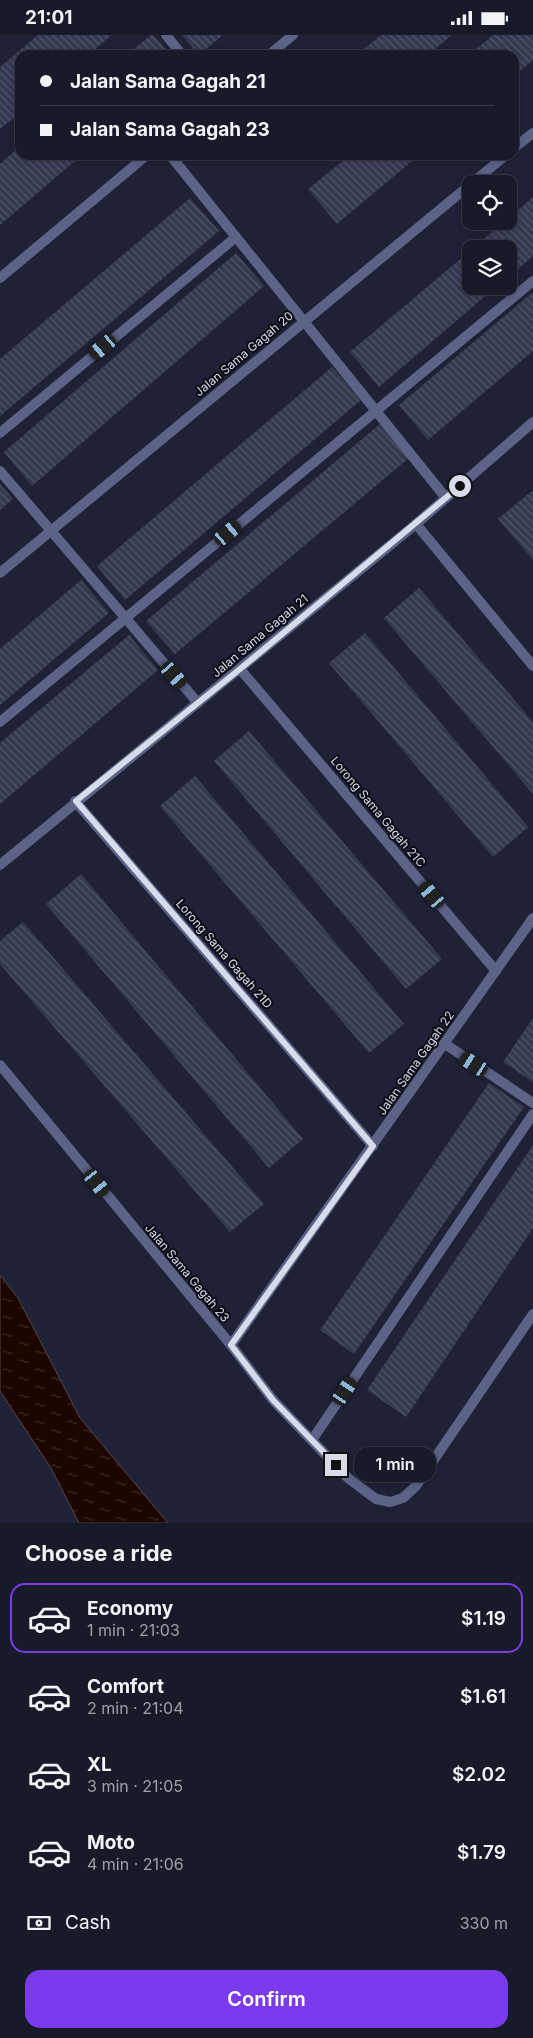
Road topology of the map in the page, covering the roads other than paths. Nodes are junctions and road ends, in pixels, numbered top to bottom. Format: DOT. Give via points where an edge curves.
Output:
graph roads {
  1 [pos="166,35"];
  2 [pos="294,35"];
  3 [pos="178,50"];
  4 [pos="275,50"];
  5 [pos="533,133"];
  6 [pos="519,144"];
  7 [pos="141,160"];
  8 [pos="174,160"];
  9 [pos="500,160"];
  10 [pos="236,237"];
  11 [pos="0,278"];
  12 [pos="533,281"];
  13 [pos="303,321"];
  14 [pos="375,410"];
  15 [pos="533,422"];
  16 [pos="0,433"];
  17 [pos="0,471"];
  18 [pos="446,498"];
  19 [pos="416,523"];
  20 [pos="51,531"];
  21 [pos="0,573"];
  22 [pos="125,618"];
  23 [pos="533,666"];
  24 [pos="240,669"];
  25 [pos="198,703"];
  26 [pos="0,722"];
  27 [pos="76,801"];
  28 [pos="0,865"];
  29 [pos="533,918"];
  30 [pos="496,971"];
  31 [pos="445,1044"];
  32 [pos="0,1065"];
  33 [pos="533,1103"];
  34 [pos="533,1114"];
  35 [pos="373,1146"];
  36 [pos="533,1314"];
  37 [pos="231,1345"];
  38 [pos="312,1440"];
  1 -- 3 [label="street"];
  2 -- 4 [label="street"];
  5 -- 6 [label="street"];
  7 -- 11 [label="street"];
  8 -- 10 [label="street"];
  9 -- 13 [label="street, Jalan Sama Gagah 20"];
  10 -- 13 [label="street"];
  10 -- 16 [label="street"];
  12 -- 14 [label="street"];
  13 -- 14 [label="street"];
  13 -- 20 [label="street, Jalan Sama Gagah 20"];
  14 -- 18 [label="street"];
  14 -- 22 [label="street"];
  15 -- 18 [label="street, Jalan Sama Gagah 21"];
  17 -- 20 [label="street"];
  18 -- 19 [label="street, Jalan Sama Gagah 21"];
  19 -- 23 [label="street"];
  19 -- 24 [label="street, Jalan Sama Gagah 21"];
  20 -- 21 [label="street, Jalan Sama Gagah 20"];
  20 -- 22 [label="street"];
  22 -- 25 [label="street"];
  22 -- 26 [label="street"];
  24 -- 25 [label="street, Jalan Sama Gagah 21"];
  24 -- 30 [label="street, Lorong Sama Gagah 21C"];
  25 -- 27 [label="street, Jalan Sama Gagah 21"];
  27 -- 28 [label="street, Jalan Sama Gagah 21"];
  27 -- 35 [label="street, Lorong Sama Gagah 21D"];
  29 -- 30 [label="street, Jalan Sama Gagah 22"];
  30 -- 31 [label="street, Jalan Sama Gagah 22"];
  31 -- 33 [label="street"];
  31 -- 35 [label="street, Jalan Sama Gagah 22"];
  32 -- 37 [label="street, Jalan Sama Gagah 23"];
  34 -- 38 [label="street"];
  35 -- 37 [label="street, Jalan Sama Gagah 22"];
  36 -- 38 [label="street, Jalan Sama Gagah 23" via="416,1485 403,1498 390,1502 376,1499 348,1478"];
  37 -- 38 [label="street, Jalan Sama Gagah 23" via="273,1400"];
}
